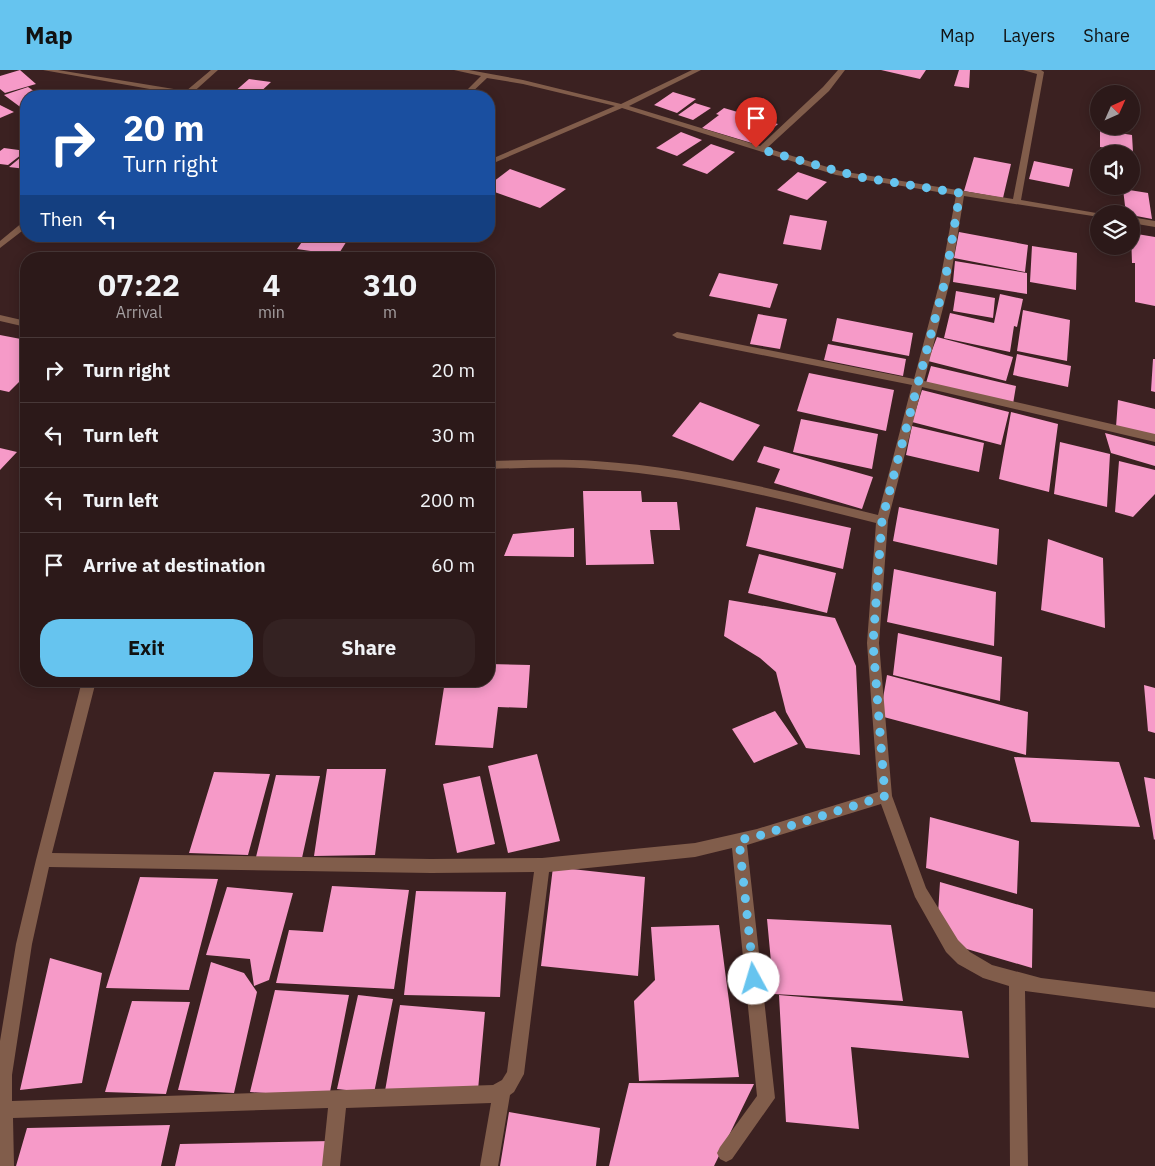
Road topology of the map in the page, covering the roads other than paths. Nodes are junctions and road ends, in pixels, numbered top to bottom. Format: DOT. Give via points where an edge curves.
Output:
graph roads {
  1 [pos="46,70"];
  2 [pos="215,70"];
  3 [pos="457,70"];
  4 [pos="698,70"];
  5 [pos="842,70"];
  6 [pos="1026,70"];
  7 [pos="486,75"];
  8 [pos="159,90"];
  9 [pos="193,90"];
  10 [pos="470,90"];
  11 [pos="622,106"];
  12 [pos="760,150"];
  13 [pos="495,160"];
  14 [pos="960,193"];
  15 [pos="1017,202"];
  16 [pos="1090,214"];
  17 [pos="1140,222"];
  18 [pos="1155,224"];
  19 [pos="20,229"];
  20 [pos="0,245"];
  21 [pos="0,318"];
  22 [pos="20,323"];
  23 [pos="677,335"];
  24 [pos="917,383"];
  25 [pos="1155,438"];
  26 [pos="495,465"];
  27 [pos="882,520"];
  28 [pos="87,687"];
  29 [pos="885,796"];
  30 [pos="739,840"];
  31 [pos="43,860"];
  32 [pos="542,865"];
  33 [pos="1017,981"];
  34 [pos="1155,1000"];
  35 [pos="4,1044"];
  36 [pos="502,1091"];
  37 [pos="338,1100"];
  38 [pos="3,1110"];
  39 [pos="726,1153"];
  40 [pos="6,1166"];
  41 [pos="331,1166"];
  42 [pos="489,1166"];
  43 [pos="1019,1166"];
  1 -- 8 [label="street"];
  2 -- 9 [label="street"];
  3 -- 7 [label="street"];
  4 -- 11 [label="street"];
  5 -- 12 [label="street"];
  6 -- 15 [label="street" via="1041,72"];
  7 -- 10 [label="street"];
  7 -- 11 [label="street"];
  11 -- 12 [label="street"];
  11 -- 13 [label="street"];
  12 -- 14 [label="street" via="859,177"];
  14 -- 15 [label="street"];
  14 -- 24 [label="street" via="945,281"];
  15 -- 16 [label="street"];
  17 -- 18 [label="street"];
  19 -- 20 [label="street"];
  21 -- 22 [label="street"];
  23 -- 24 [label="street"];
  24 -- 25 [label="street"];
  24 -- 27 [label="street"];
  26 -- 27 [label="street" via="571,463 652,470 769,492"];
  27 -- 29 [label="street" via="873,643"];
  28 -- 31 [label="street"];
  29 -- 30 [label="street"];
  29 -- 33 [label="street" via="920,892 952,946 977,966"];
  30 -- 32 [label="street" via="695,850"];
  30 -- 39 [label="street" via="766,1098"];
  31 -- 32 [label="street"];
  31 -- 35 [label="street"];
  32 -- 36 [label="street" via="515,1074"];
  33 -- 34 [label="street"];
  33 -- 43 [label="street"];
  35 -- 38 [label="street"];
  36 -- 37 [label="street" via="475,1096"];
  36 -- 42 [label="street"];
  37 -- 38 [label="street"];
  37 -- 41 [label="street"];
  38 -- 40 [label="street"];
}
